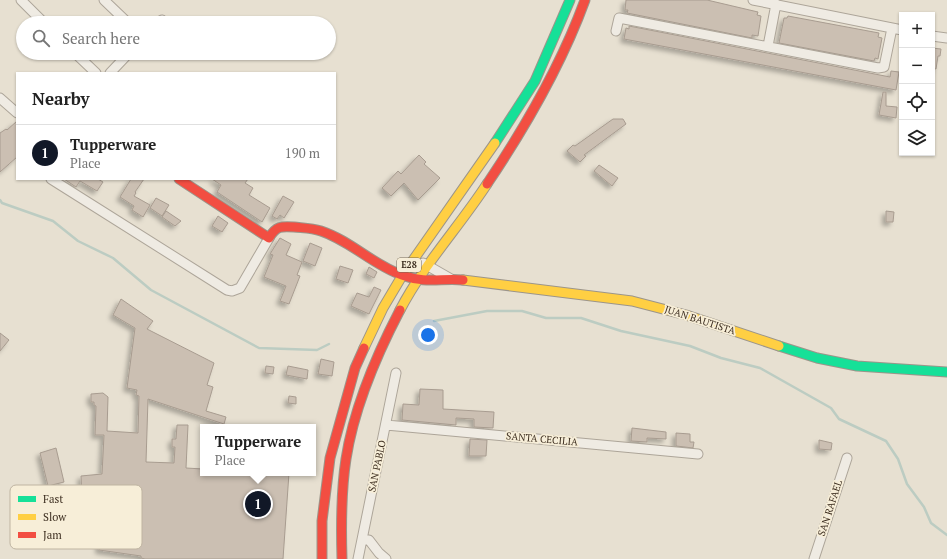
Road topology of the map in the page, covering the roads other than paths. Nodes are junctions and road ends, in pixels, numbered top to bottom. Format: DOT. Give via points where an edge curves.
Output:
graph roads {
  1 [pos="21,0"];
  2 [pos="104,0"];
  3 [pos="570,0"];
  4 [pos="585,0"];
  5 [pos="753,0"];
  6 [pos="776,4"];
  7 [pos="37,16"];
  8 [pos="121,16"];
  9 [pos="892,28"];
  10 [pos="899,29"];
  11 [pos="616,32"];
  12 [pos="935,36"];
  13 [pos="947,38"];
  14 [pos="768,46"];
  15 [pos="82,60"];
  16 [pos="122,60"];
  17 [pos="95,72"];
  18 [pos="111,72"];
  19 [pos="0,98"];
  20 [pos="16,112"];
  21 [pos="53,180"];
  22 [pos="181,180"];
  23 [pos="269,238"];
  24 [pos="414,257"];
  25 [pos="428,266"];
  26 [pos="402,276"];
  27 [pos="451,279"];
  28 [pos="416,281"];
  29 [pos="947,372"];
  30 [pos="396,373"];
  31 [pos="386,425"];
  32 [pos="698,454"];
  33 [pos="847,458"];
  34 [pos="362,540"];
  35 [pos="322,559"];
  36 [pos="342,559"];
  37 [pos="358,559"];
  38 [pos="386,559"];
  39 [pos="814,559"];
  1 -- 7 [label="street"];
  2 -- 8 [label="street"];
  3 -- 24 [label="main road, E28" via="535,81 476,172"];
  4 -- 25 [label="main road, E28" via="565,53 550,82 468,213"];
  5 -- 6 [label="street"];
  6 -- 9 [label="street"];
  6 -- 14 [label="street"];
  9 -- 10 [label="street"];
  9 -- 14 [label="street" via="884,67 878,68"];
  11 -- 14 [label="street" via="619,18"];
  12 -- 13 [label="street"];
  15 -- 17 [label="street"];
  16 -- 18 [label="street"];
  19 -- 20 [label="street"];
  21 -- 23 [label="street" via="227,290 240,288"];
  22 -- 23 [label="main road"];
  23 -- 26 [label="main road, JUAN BAUTISTA" via="274,229 280,226 325,232"];
  24 -- 25 [label="street, JUAN BAUTISTA"];
  24 -- 26 [label="main road, E28"];
  25 -- 27 [label="street, JUAN BAUTISTA"];
  25 -- 28 [label="main road, E28"];
  26 -- 28 [label="main road, JUAN BAUTISTA"];
  26 -- 35 [label="main road, E28" via="383,308 355,368 332,451 322,521"];
  27 -- 28 [label="main road, JUAN BAUTISTA" via="440,282"];
  27 -- 29 [label="main road, JUAN BAUTISTA" via="632,301 660,307 803,354 845,365"];
  28 -- 36 [label="main road, E28" via="398,312 373,370 354,425 346,459 341,524"];
  30 -- 31 [label="street, SAN PABLO"];
  31 -- 32 [label="street, SANTA CECILIA"];
  31 -- 34 [label="street, SAN PABLO"];
  33 -- 39 [label="street, SAN RAFAEL"];
  34 -- 37 [label="street, SAN PABLO"];
  34 -- 38 [label="street" via="369,540"];
}
